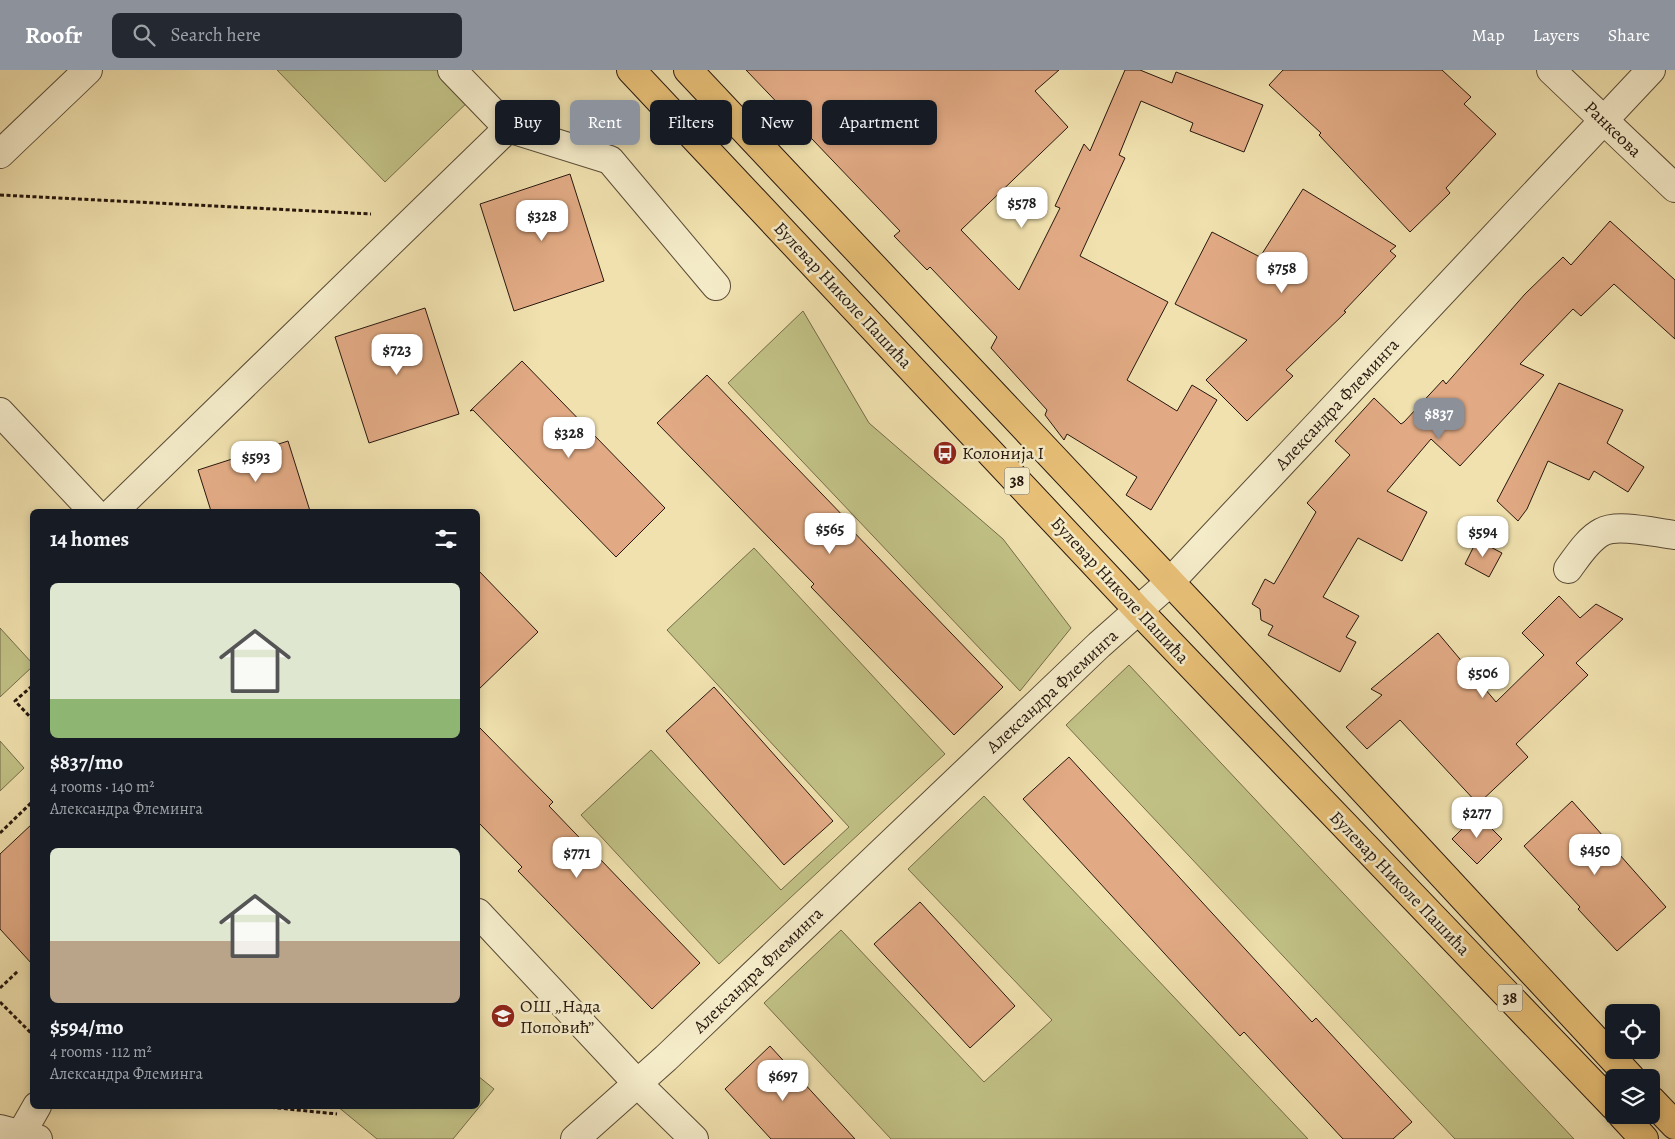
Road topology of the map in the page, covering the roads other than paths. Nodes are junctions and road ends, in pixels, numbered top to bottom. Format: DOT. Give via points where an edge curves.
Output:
graph roads {
  1 [pos="88,70"];
  2 [pos="452,70"];
  3 [pos="631,70"];
  4 [pos="688,70"];
  5 [pos="1550,70"];
  6 [pos="1651,70"];
  7 [pos="495,115"];
  8 [pos="1604,120"];
  9 [pos="495,141"];
  10 [pos="560,144"];
  11 [pos="0,154"];
  12 [pos="1675,188"];
  13 [pos="716,286"];
  14 [pos="0,412"];
  15 [pos="91,509"];
  16 [pos="116,509"];
  17 [pos="1675,535"];
  18 [pos="1568,569"];
  19 [pos="1170,582"];
  20 [pos="1139,611"];
  21 [pos="480,915"];
  22 [pos="1623,1069"];
  23 [pos="638,1084"];
  24 [pos="1605,1097"];
  25 [pos="36,1109"];
  26 [pos="1660,1109"];
  27 [pos="1630,1124"];
  28 [pos="1675,1125"];
  29 [pos="20,1134"];
  30 [pos="575,1139"];
  31 [pos="694,1139"];
  32 [pos="1644,1139"];
  1 -- 11 [label="street"];
  2 -- 7 [label="street"];
  3 -- 20 [label="main road, Булевар Николе Пашића / 38"];
  4 -- 19 [label="main road, Булевар Николе Пашића / 38"];
  5 -- 8 [label="street, Ранкеова"];
  6 -- 8 [label="street, Александра Флеминга"];
  8 -- 12 [label="street, Ранкеова"];
  8 -- 19 [label="street, Александра Флеминга"];
  9 -- 16 [label="street"];
  10 -- 13 [label="street" via="610,160"];
  14 -- 15 [label="street"];
  17 -- 18 [label="street" via="1613,528 1602,531"];
  19 -- 20 [label="street, Александра Флеминга"];
  19 -- 22 [label="main road, Булевар Николе Пашића / 38"];
  20 -- 23 [label="street, Александра Флеминга" via="1099,645"];
  20 -- 24 [label="main road, Булевар Николе Пашића / 38"];
  21 -- 23 [label="street"];
  23 -- 30 [label="street, Александра Флеминга"];
  23 -- 31 [label="street"];
  25 -- 29 [label="street"];
  26 -- 28 [label="main road"];
  27 -- 32 [label="main road"];
}
